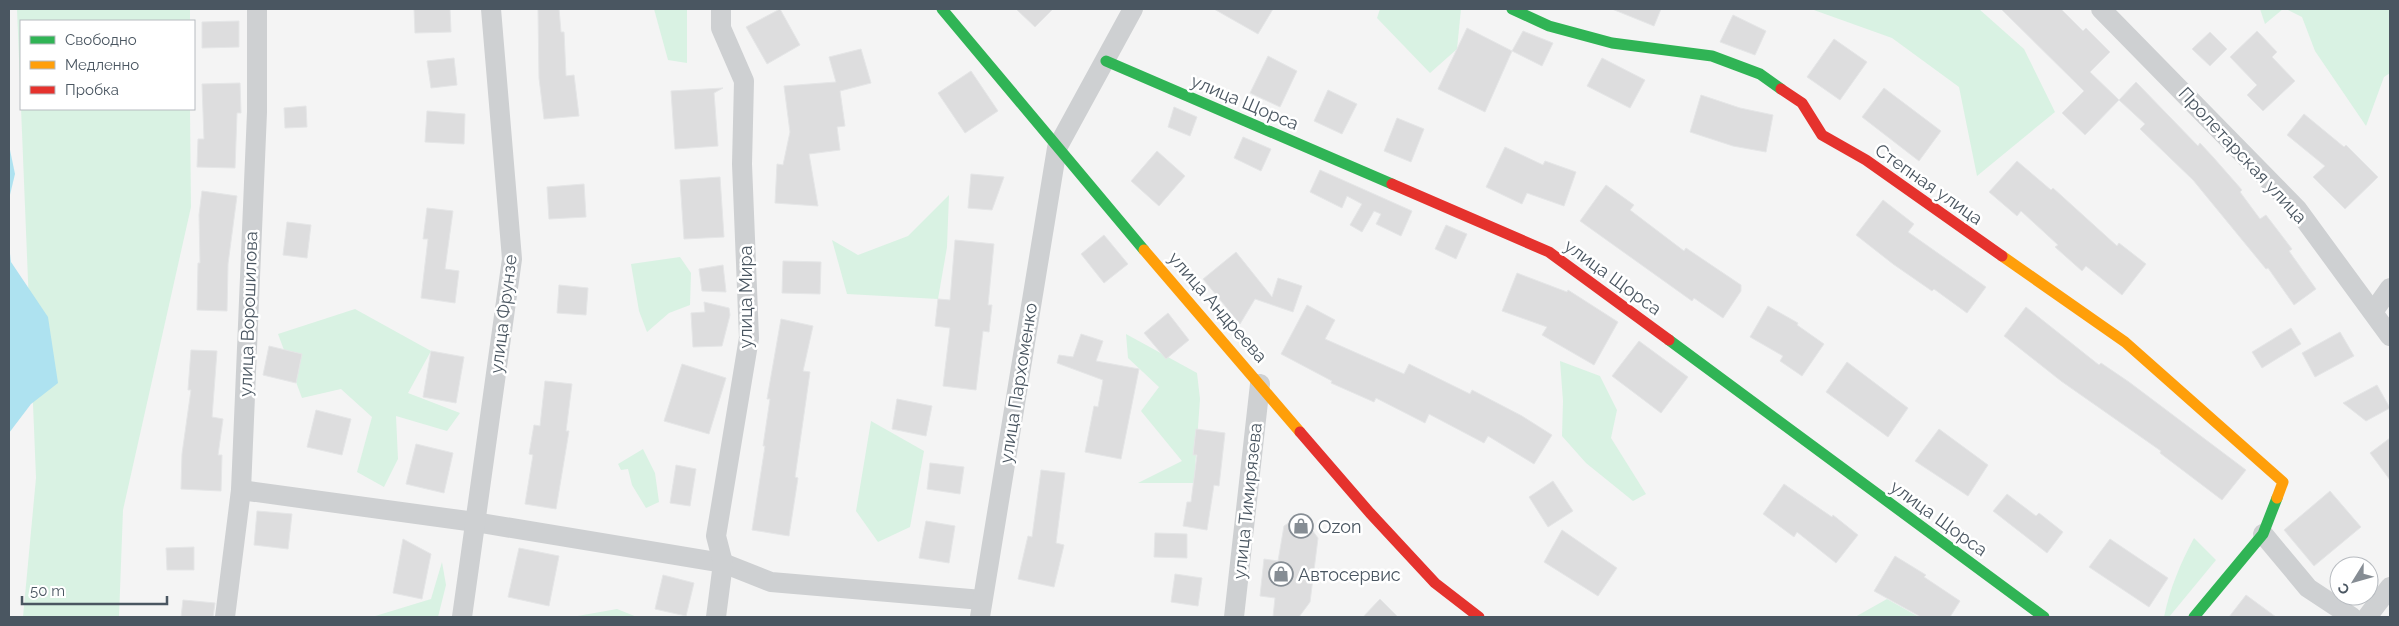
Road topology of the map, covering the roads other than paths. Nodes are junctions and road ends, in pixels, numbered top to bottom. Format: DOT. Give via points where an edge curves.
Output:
graph roads {
  1 [pos="257,9"];
  2 [pos="491,9"];
  3 [pos="721,9"];
  4 [pos="942,9"];
  5 [pos="1133,9"];
  6 [pos="1512,9"];
  7 [pos="2101,9"];
  8 [pos="1106,61"];
  9 [pos="1057,148"];
  10 [pos="2390,288"];
  11 [pos="2373,312"];
  12 [pos="2390,336"];
  13 [pos="1260,384"];
  14 [pos="241,490"];
  15 [pos="475,522"];
  16 [pos="2263,534"];
  17 [pos="723,563"];
  18 [pos="2390,587"];
  19 [pos="981,609"];
  20 [pos="225,617"];
  21 [pos="462,617"];
  22 [pos="716,617"];
  23 [pos="1234,617"];
  24 [pos="1479,617"];
  25 [pos="2044,617"];
  26 [pos="2194,617"];
  27 [pos="2352,617"];
  28 [pos="2367,617"];
  1 -- 14 [label="street, улица Ворошилова" via="257,112"];
  2 -- 15 [label="street, улица Фрунзе" via="512,259"];
  3 -- 17 [label="street, улица Мира" via="721,28 744,81 742,164 749,338 716,536"];
  4 -- 9 [label="street, улица Андреева"];
  5 -- 8 [label="street, улица Пархоменко"];
  6 -- 16 [label="street, Степная улица" via="1549,26 1612,43 1712,56 1760,74 1802,103 1822,135 1866,160 2125,342 2283,482"];
  7 -- 11 [label="street, Пролетарская улица" via="2297,208"];
  8 -- 9 [label="street, улица Пархоменко"];
  8 -- 25 [label="street, улица Щорса" via="1549,252"];
  9 -- 13 [label="street, улица Андреева"];
  9 -- 19 [label="street, улица Пархоменко"];
  10 -- 11 [label="street"];
  11 -- 12 [label="street, Пролетарская улица"];
  13 -- 23 [label="street, улица Тимирязева"];
  13 -- 24 [label="street, улица Андреева" via="1370,513 1435,583"];
  14 -- 15 [label="street"];
  14 -- 20 [label="street, улица Ворошилова"];
  15 -- 17 [label="street"];
  15 -- 21 [label="street, улица Фрунзе"];
  16 -- 26 [label="street"];
  16 -- 27 [label="street" via="2308,588"];
  17 -- 19 [label="street" via="771,582"];
  17 -- 22 [label="street, улица Мира"];
  18 -- 28 [label="street"];
}
